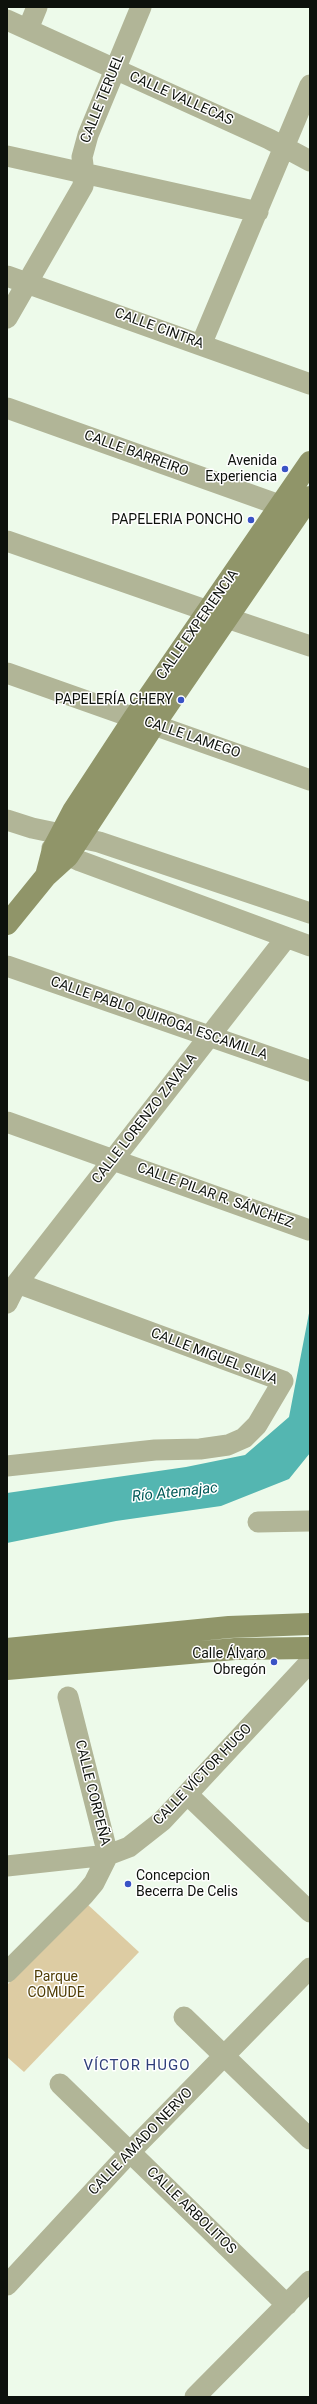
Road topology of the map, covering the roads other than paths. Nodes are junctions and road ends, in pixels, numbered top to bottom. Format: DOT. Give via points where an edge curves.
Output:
graph roads {
  1 [pos="37,7"];
  2 [pos="141,7"];
  3 [pos="7,20"];
  4 [pos="28,29"];
  5 [pos="115,69"];
  6 [pos="310,85"];
  7 [pos="284,148"];
  8 [pos="7,156"];
  9 [pos="310,161"];
  10 [pos="84,173"];
  11 [pos="258,212"];
  12 [pos="17,279"];
  13 [pos="7,318"];
  14 [pos="201,345"];
  15 [pos="310,384"];
  16 [pos="7,408"];
  17 [pos="310,462"];
  18 [pos="300,508"];
  19 [pos="7,541"];
  20 [pos="217,614"];
  21 [pos="310,646"];
  22 [pos="7,673"];
  23 [pos="144,721"];
  24 [pos="310,780"];
  25 [pos="7,820"];
  26 [pos="66,844"];
  27 [pos="310,913"];
  28 [pos="7,924"];
  29 [pos="286,938"];
  30 [pos="310,946"];
  31 [pos="7,966"];
  32 [pos="210,1036"];
  33 [pos="310,1072"];
  34 [pos="7,1122"];
  35 [pos="113,1160"];
  36 [pos="309,1230"];
  37 [pos="17,1283"];
  38 [pos="7,1303"];
  39 [pos="7,1466"];
  40 [pos="310,1521"];
  41 [pos="258,1522"];
  42 [pos="310,1624"];
  43 [pos="310,1648"];
  44 [pos="7,1649"];
  45 [pos="310,1662"];
  46 [pos="7,1669"];
  47 [pos="68,1696"];
  48 [pos="187,1794"];
  49 [pos="108,1856"];
  50 [pos="7,1866"];
  51 [pos="310,1912"];
  52 [pos="310,1968"];
  53 [pos="7,1972"];
  54 [pos="184,2017"];
  55 [pos="224,2056"];
  56 [pos="60,2084"];
  57 [pos="310,2138"];
  58 [pos="130,2152"];
  59 [pos="310,2281"];
  60 [pos="7,2285"];
  61 [pos="287,2305"];
  62 [pos="195,2397"];
  1 -- 4 [label="street"];
  2 -- 5 [label="street, CALLE TERUEL"];
  3 -- 4 [label="street, CALLE VALLECAS"];
  4 -- 5 [label="street, CALLE VALLECAS"];
  5 -- 7 [label="street, CALLE VALLECAS"];
  5 -- 10 [label="street, CALLE TERUEL" via="84,147"];
  6 -- 7 [label="street"];
  7 -- 9 [label="street, CALLE VALLECAS"];
  7 -- 11 [label="street"];
  8 -- 10 [label="street"];
  10 -- 11 [label="street"];
  10 -- 12 [label="street, CALLE TERUEL" via="83,186 78,196"];
  11 -- 14 [label="street"];
  12 -- 13 [label="street, CALLE TERUEL"];
  12 -- 14 [label="street, CALLE CINTRA"];
  14 -- 15 [label="street, CALLE CINTRA"];
  16 -- 18 [label="street, CALLE BARREIRO"];
  17 -- 18 [label="street, CALLE EXPERIENCIA"];
  18 -- 20 [label="street, CALLE EXPERIENCIA"];
  19 -- 20 [label="street"];
  20 -- 21 [label="street"];
  20 -- 23 [label="street, CALLE EXPERIENCIA"];
  22 -- 23 [label="street, CALLE LAMEGO"];
  23 -- 24 [label="street, CALLE LAMEGO"];
  23 -- 26 [label="street, CALLE EXPERIENCIA"];
  25 -- 26 [label="street" via="32,828"];
  26 -- 27 [label="street" via="98,842"];
  26 -- 28 [label="street, CALLE EXPERIENCIA" via="46,876"];
  26 -- 29 [label="street"];
  29 -- 30 [label="street"];
  29 -- 32 [label="street, CALLE LORENZO ZAVALA"];
  31 -- 32 [label="street, CALLE PABLO QUIROGA ESCAMILLA"];
  32 -- 33 [label="street, CALLE PABLO QUIROGA ESCAMILLA"];
  32 -- 35 [label="street, CALLE LORENZO ZAVALA"];
  34 -- 35 [label="street, CALLE PILAR R. SÁNCHEZ"];
  35 -- 36 [label="street, CALLE PILAR R. SÁNCHEZ"];
  35 -- 37 [label="street, CALLE LORENZO ZAVALA"];
  37 -- 38 [label="street, CALLE LORENZO ZAVALA"];
  37 -- 39 [label="street, CALLE MIGUEL SILVA" via="283,1381 257,1425 244,1438 228,1445"];
  40 -- 41 [label="street"];
  42 -- 44 [label="street" via="229,1627"];
  43 -- 46 [label="street" via="235,1648"];
  45 -- 48 [label="street, CALLE VÍCTOR HUGO"];
  47 -- 49 [label="street, CALLE CORPEÑA"];
  48 -- 49 [label="street, CALLE VÍCTOR HUGO" via="162,1821 129,1847"];
  48 -- 51 [label="street"];
  49 -- 50 [label="street, CALLE VÍCTOR HUGO"];
  49 -- 53 [label="street, CALLE CORPEÑA" via="94,1883 84,1895"];
  52 -- 55 [label="street, CALLE AMADO NERVO"];
  54 -- 55 [label="street"];
  55 -- 57 [label="street"];
  55 -- 58 [label="street, CALLE AMADO NERVO"];
  56 -- 58 [label="street, CALLE ARBOLITOS"];
  58 -- 60 [label="street, CALLE AMADO NERVO"];
  58 -- 61 [label="street, CALLE ARBOLITOS"];
  59 -- 61 [label="street"];
  61 -- 62 [label="street"];
}
